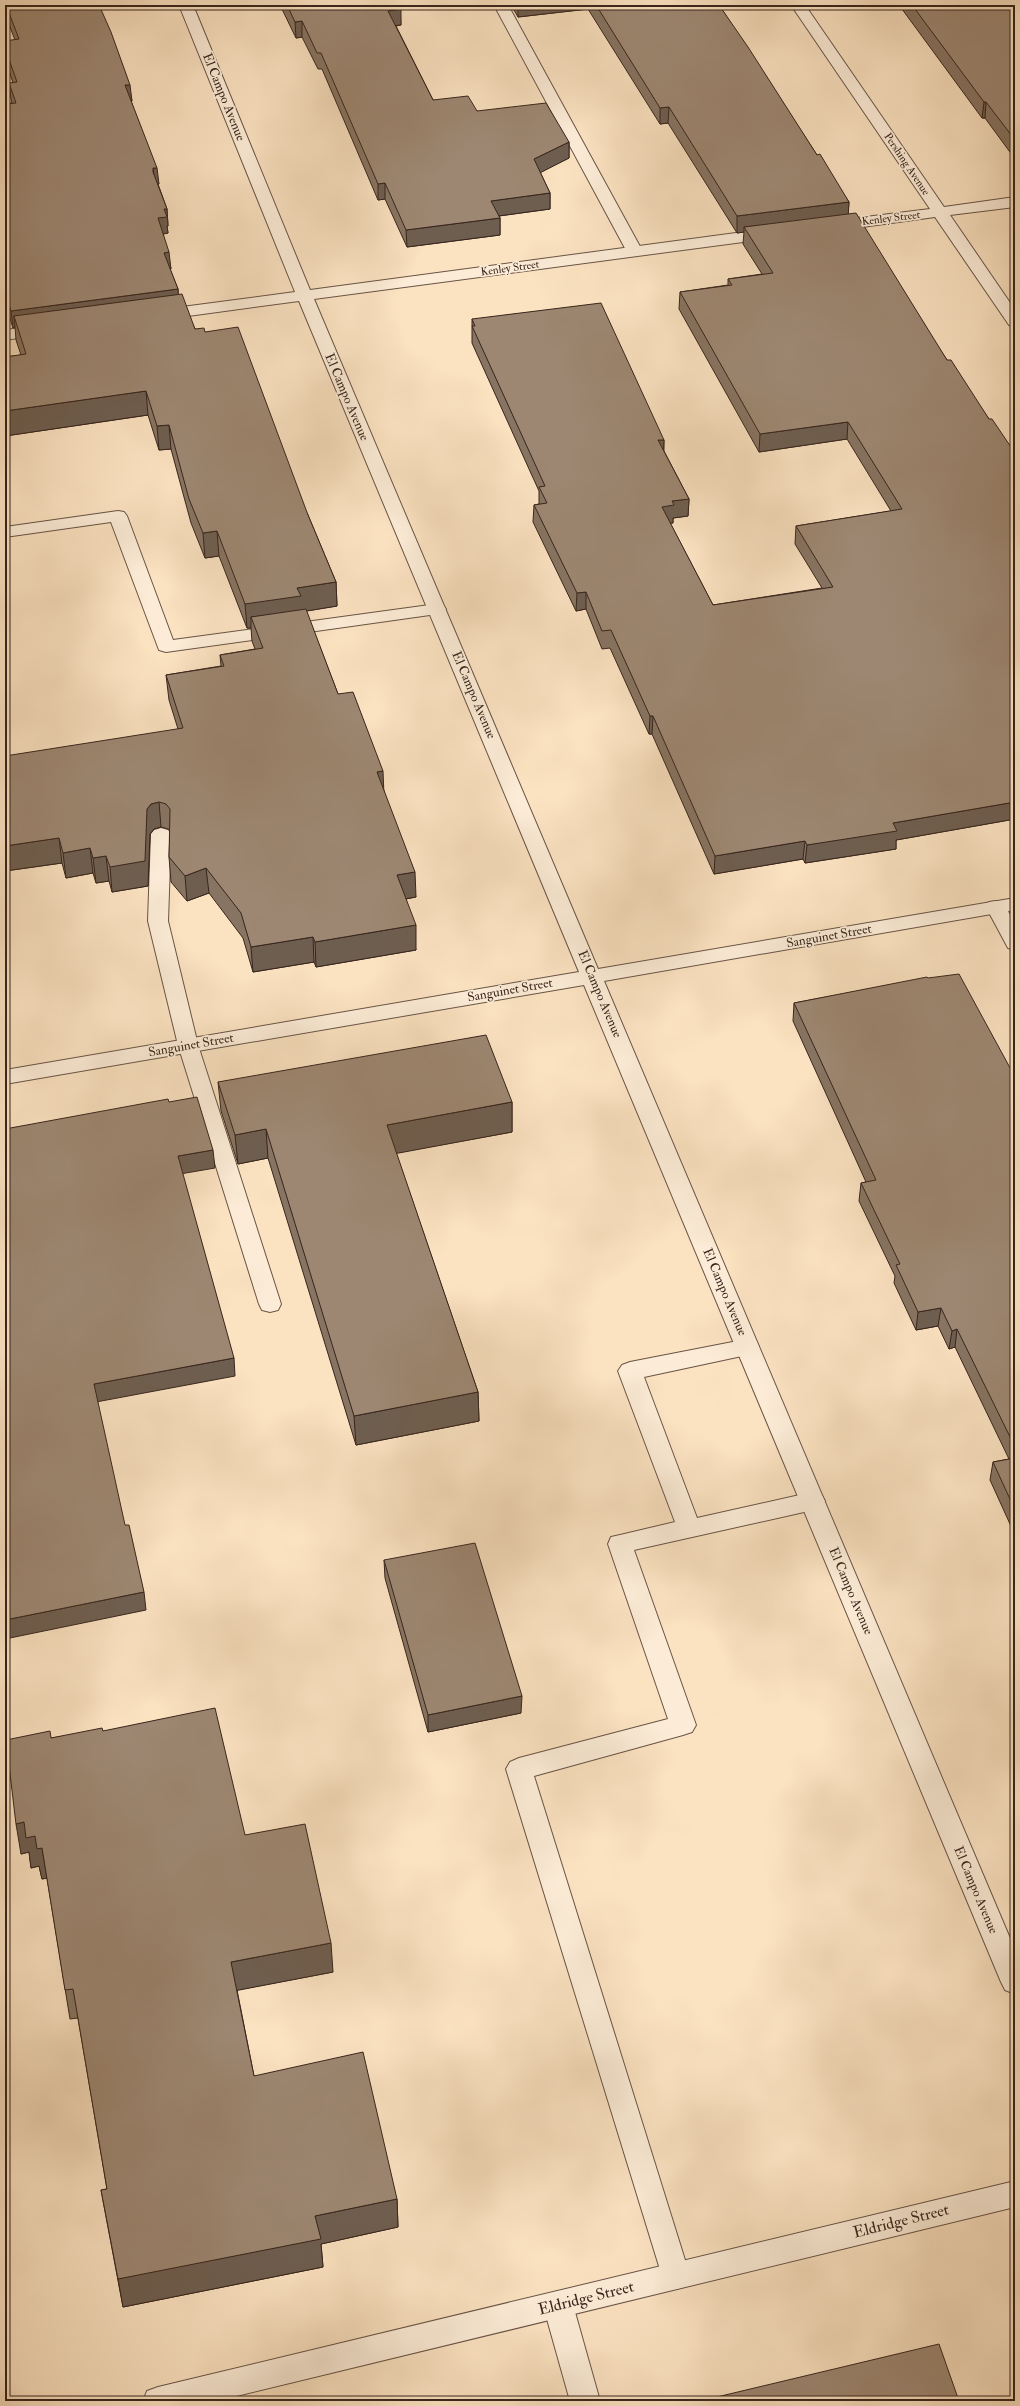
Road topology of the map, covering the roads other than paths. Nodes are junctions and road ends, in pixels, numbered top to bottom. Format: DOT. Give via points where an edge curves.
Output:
graph roads {
  1 [pos="186,5"];
  2 [pos="501,5"];
  3 [pos="798,5"];
  4 [pos="1015,202"];
  5 [pos="939,212"];
  6 [pos="815,228"];
  7 [pos="791,231"];
  8 [pos="635,252"];
  9 [pos="304,295"];
  10 [pos="147,316"];
  11 [pos="1015,322"];
  12 [pos="60,328"];
  13 [pos="5,335"];
  14 [pos="5,532"];
  15 [pos="437,609"];
  16 [pos="161,834"];
  17 [pos="1005,906"];
  18 [pos="1015,943"];
  19 [pos="592,976"];
  20 [pos="188,1045"];
  21 [pos="5,1076"];
  22 [pos="270,1304"];
  23 [pos="748,1347"];
  24 [pos="813,1501"];
  25 [pos="689,1528"];
  26 [pos="1015,1982"];
  27 [pos="1015,2194"];
  28 [pos="676,2276"];
  29 [pos="558,2305"];
  30 [pos="158,2401"];
  31 [pos="585,2401"];
  1 -- 9 [label="street, El Campo Avenue"];
  2 -- 8 [label="street"];
  3 -- 5 [label="street, Pershing Avenue"];
  4 -- 5 [label="street, Kenley Street"];
  5 -- 6 [label="street, Kenley Street"];
  5 -- 11 [label="street, Pershing Avenue"];
  7 -- 8 [label="street, Kenley Street"];
  8 -- 9 [label="street, Kenley Street"];
  9 -- 10 [label="street, Kenley Street"];
  9 -- 15 [label="street, El Campo Avenue"];
  12 -- 13 [label="street"];
  14 -- 15 [label="street" via="118,516 166,646"];
  15 -- 19 [label="street, El Campo Avenue"];
  16 -- 20 [label="street" via="158,921"];
  17 -- 18 [label="street"];
  17 -- 19 [label="street, Sanguinet Street"];
  19 -- 20 [label="street, Sanguinet Street"];
  19 -- 23 [label="street, El Campo Avenue"];
  20 -- 21 [label="street, Sanguinet Street"];
  20 -- 22 [label="street"];
  23 -- 24 [label="street, El Campo Avenue"];
  23 -- 25 [label="street" via="630,1371"];
  24 -- 25 [label="street"];
  24 -- 26 [label="street, El Campo Avenue"];
  25 -- 28 [label="street" via="620,1544 684,1725 519,1769"];
  27 -- 28 [label="street, Eldridge Street"];
  28 -- 29 [label="street, Eldridge Street"];
  29 -- 30 [label="street, Eldridge Street"];
  29 -- 31 [label="street"];
}
